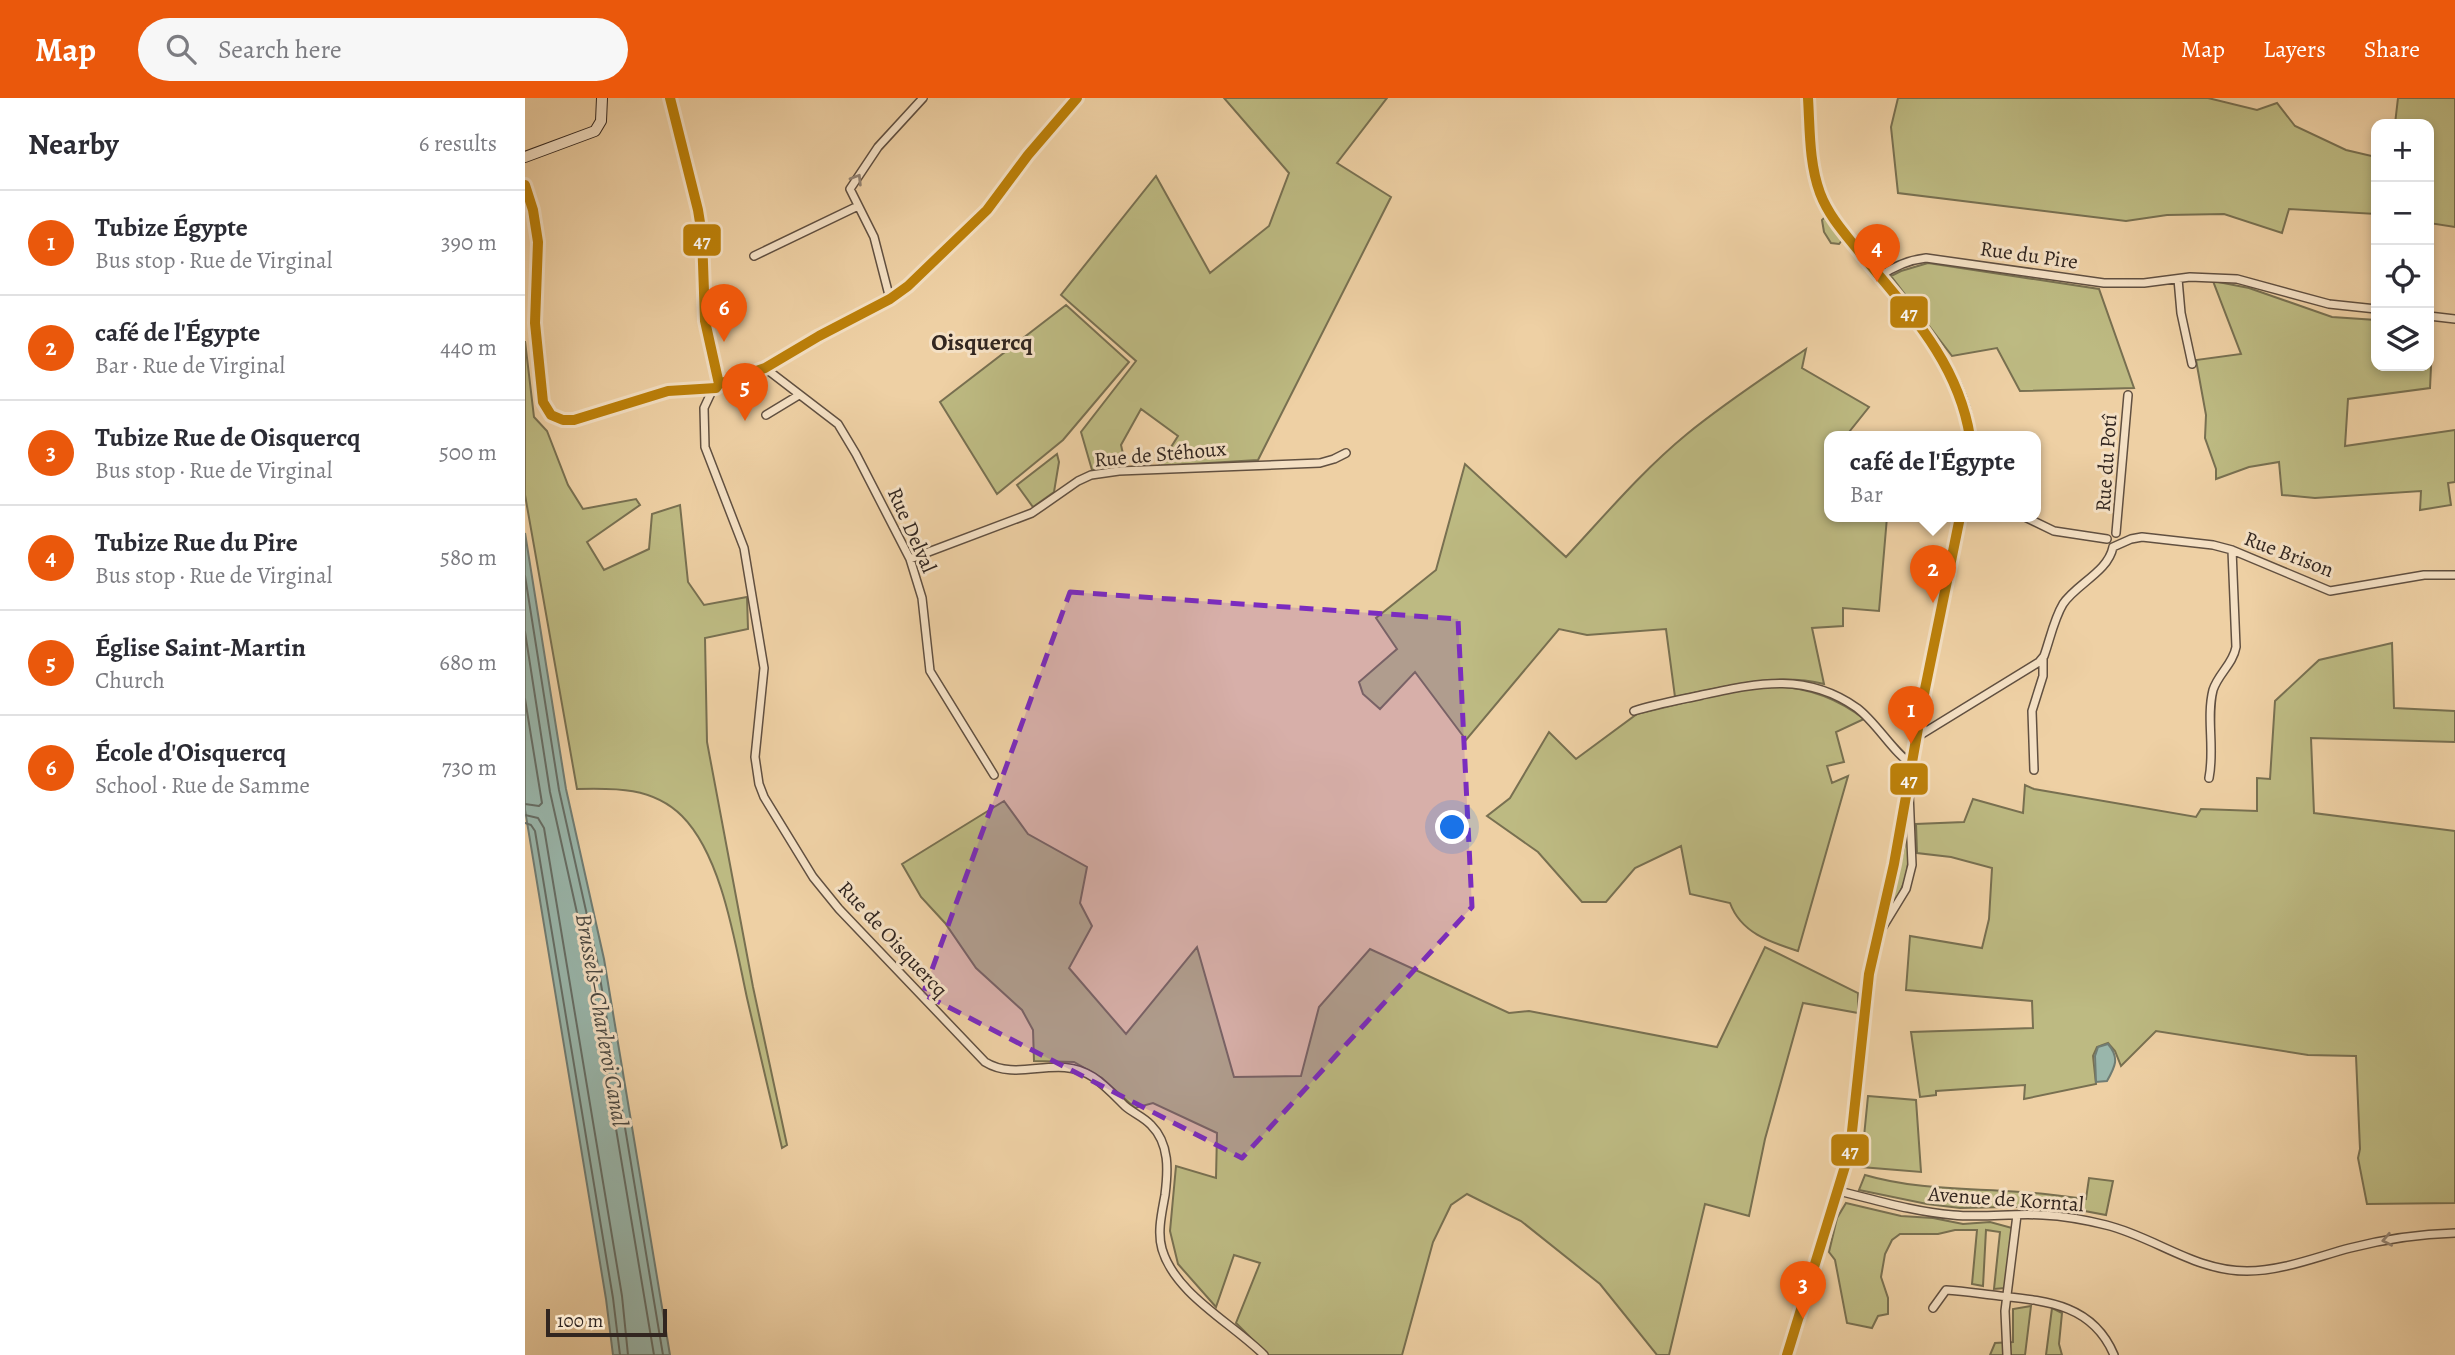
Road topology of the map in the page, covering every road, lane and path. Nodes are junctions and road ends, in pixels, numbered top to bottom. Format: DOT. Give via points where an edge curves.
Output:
graph roads {
  1 [pos="602,98"];
  2 [pos="670,98"];
  3 [pos="922,98"];
  4 [pos="1077,98"];
  5 [pos="1808,98"];
  6 [pos="525,157"];
  7 [pos="525,185"];
  8 [pos="858,205"];
  9 [pos="529,210"];
  10 [pos="754,256"];
  11 [pos="1879,277"];
  12 [pos="2178,279"];
  13 [pos="890,299"];
  14 [pos="2371,308"];
  15 [pos="2434,317"];
  16 [pos="2455,319"];
  17 [pos="2192,364"];
  18 [pos="765,368"];
  19 [pos="717,386"];
  20 [pos="799,395"];
  21 [pos="2128,395"];
  22 [pos="765,415"];
  23 [pos="1969,431"];
  24 [pos="1346,453"];
  25 [pos="1959,522"];
  26 [pos="2035,522"];
  27 [pos="2116,533"];
  28 [pos="2108,539"];
  29 [pos="2117,545"];
  30 [pos="2231,550"];
  31 [pos="910,559"];
  32 [pos="2455,575"];
  33 [pos="2043,657"];
  34 [pos="1634,711"];
  35 [pos="1917,737"];
  36 [pos="1913,765"];
  37 [pos="2034,770"];
  38 [pos="994,775"];
  39 [pos="2209,778"];
  40 [pos="1909,788"];
  41 [pos="1876,936"];
  42 [pos="1839,1191"];
  43 [pos="2017,1215"];
  44 [pos="2455,1233"];
  45 [pos="2007,1297"];
  46 [pos="1933,1308"];
  47 [pos="1264,1355"];
  48 [pos="1787,1355"];
  49 [pos="2007,1355"];
  50 [pos="2115,1355"];
  1 -- 6 [label="street" via="596,131"];
  2 -- 19 [label="street" via="698,210 705,321"];
  8 -- 3 [label="street, one-way" via="851,186"];
  4 -- 13 [label="street" via="987,210"];
  5 -- 11 [label="street" via="1819,191 1829,213"];
  7 -- 9 [label="street"];
  8 -- 10 [label="street"];
  8 -- 13 [label="street" via="874,237"];
  9 -- 19 [label="street" via="538,242 535,323 543,402 551,415 574,420 668,391"];
  11 -- 12 [label="street, Rue du Pire" via="1893,267 1926,258 2104,283"];
  11 -- 23 [label="street" via="1949,366 1962,393"];
  12 -- 14 [label="street, Rue du Pire" via="2237,279 2329,304"];
  12 -- 17 [label="street"];
  13 -- 18 [label="street"];
  15 -- 16 [label="street"];
  18 -- 19 [label="street"];
  18 -- 20 [label="street, Rue Delval"];
  19 -- 47 [label="street, Rue de Oisquercq" via="704,408 705,447 741,539 754,605 765,674 755,757 764,797 822,890 985,1062 1006,1071 1049,1066 1081,1070 1151,1124 1159,1134 1168,1170 1159,1235 1162,1250 1198,1300"];
  20 -- 22 [label="street"];
  20 -- 31 [label="street, Rue Delval" via="838,424"];
  21 -- 27 [label="street, Rue du Potî"];
  24 -- 31 [label="street, Rue de Stéhoux" via="1320,463 1095,474 1032,513"];
  25 -- 35 [label="street"];
  26 -- 28 [label="street" via="2054,531"];
  27 -- 28 [label="street, Rue du Potî"];
  27 -- 29 [label="street, Rue du Potî" via="2120,538"];
  28 -- 29 [label="street, Rue du Potî" via="2109,544"];
  29 -- 30 [label="street, Rue Brison" via="2141,537"];
  29 -- 33 [label="street" via="2064,603"];
  30 -- 32 [label="street, Rue Brison" via="2330,591 2424,575"];
  30 -- 39 [label="street" via="2236,647 2214,688"];
  31 -- 38 [label="street, Rue Delval" via="922,598 930,671"];
  33 -- 35 [label="street"];
  33 -- 37 [label="street" via="2043,676 2032,711"];
  34 -- 36 [label="street" via="1762,683 1795,683 1856,707"];
  35 -- 36 [label="street"];
  36 -- 40 [label="street"];
  40 -- 41 [label="street"];
  40 -- 41 [label="street" via="1912,865 1901,900"];
  41 -- 42 [label="street" via="1854,1126"];
  42 -- 43 [label="street, Avenue de Korntal" via="1923,1212"];
  42 -- 48 [label="street"];
  44 -- 43 [label="street, Avenue de Korntal, one-way" via="2383,1240 2263,1270 2230,1270 2191,1261 2109,1226 2068,1217"];
  43 -- 45 [label="street"];
  45 -- 46 [label="street" via="1946,1290"];
  45 -- 49 [label="street"];
  45 -- 50 [label="street" via="2061,1305 2081,1315"];
}
